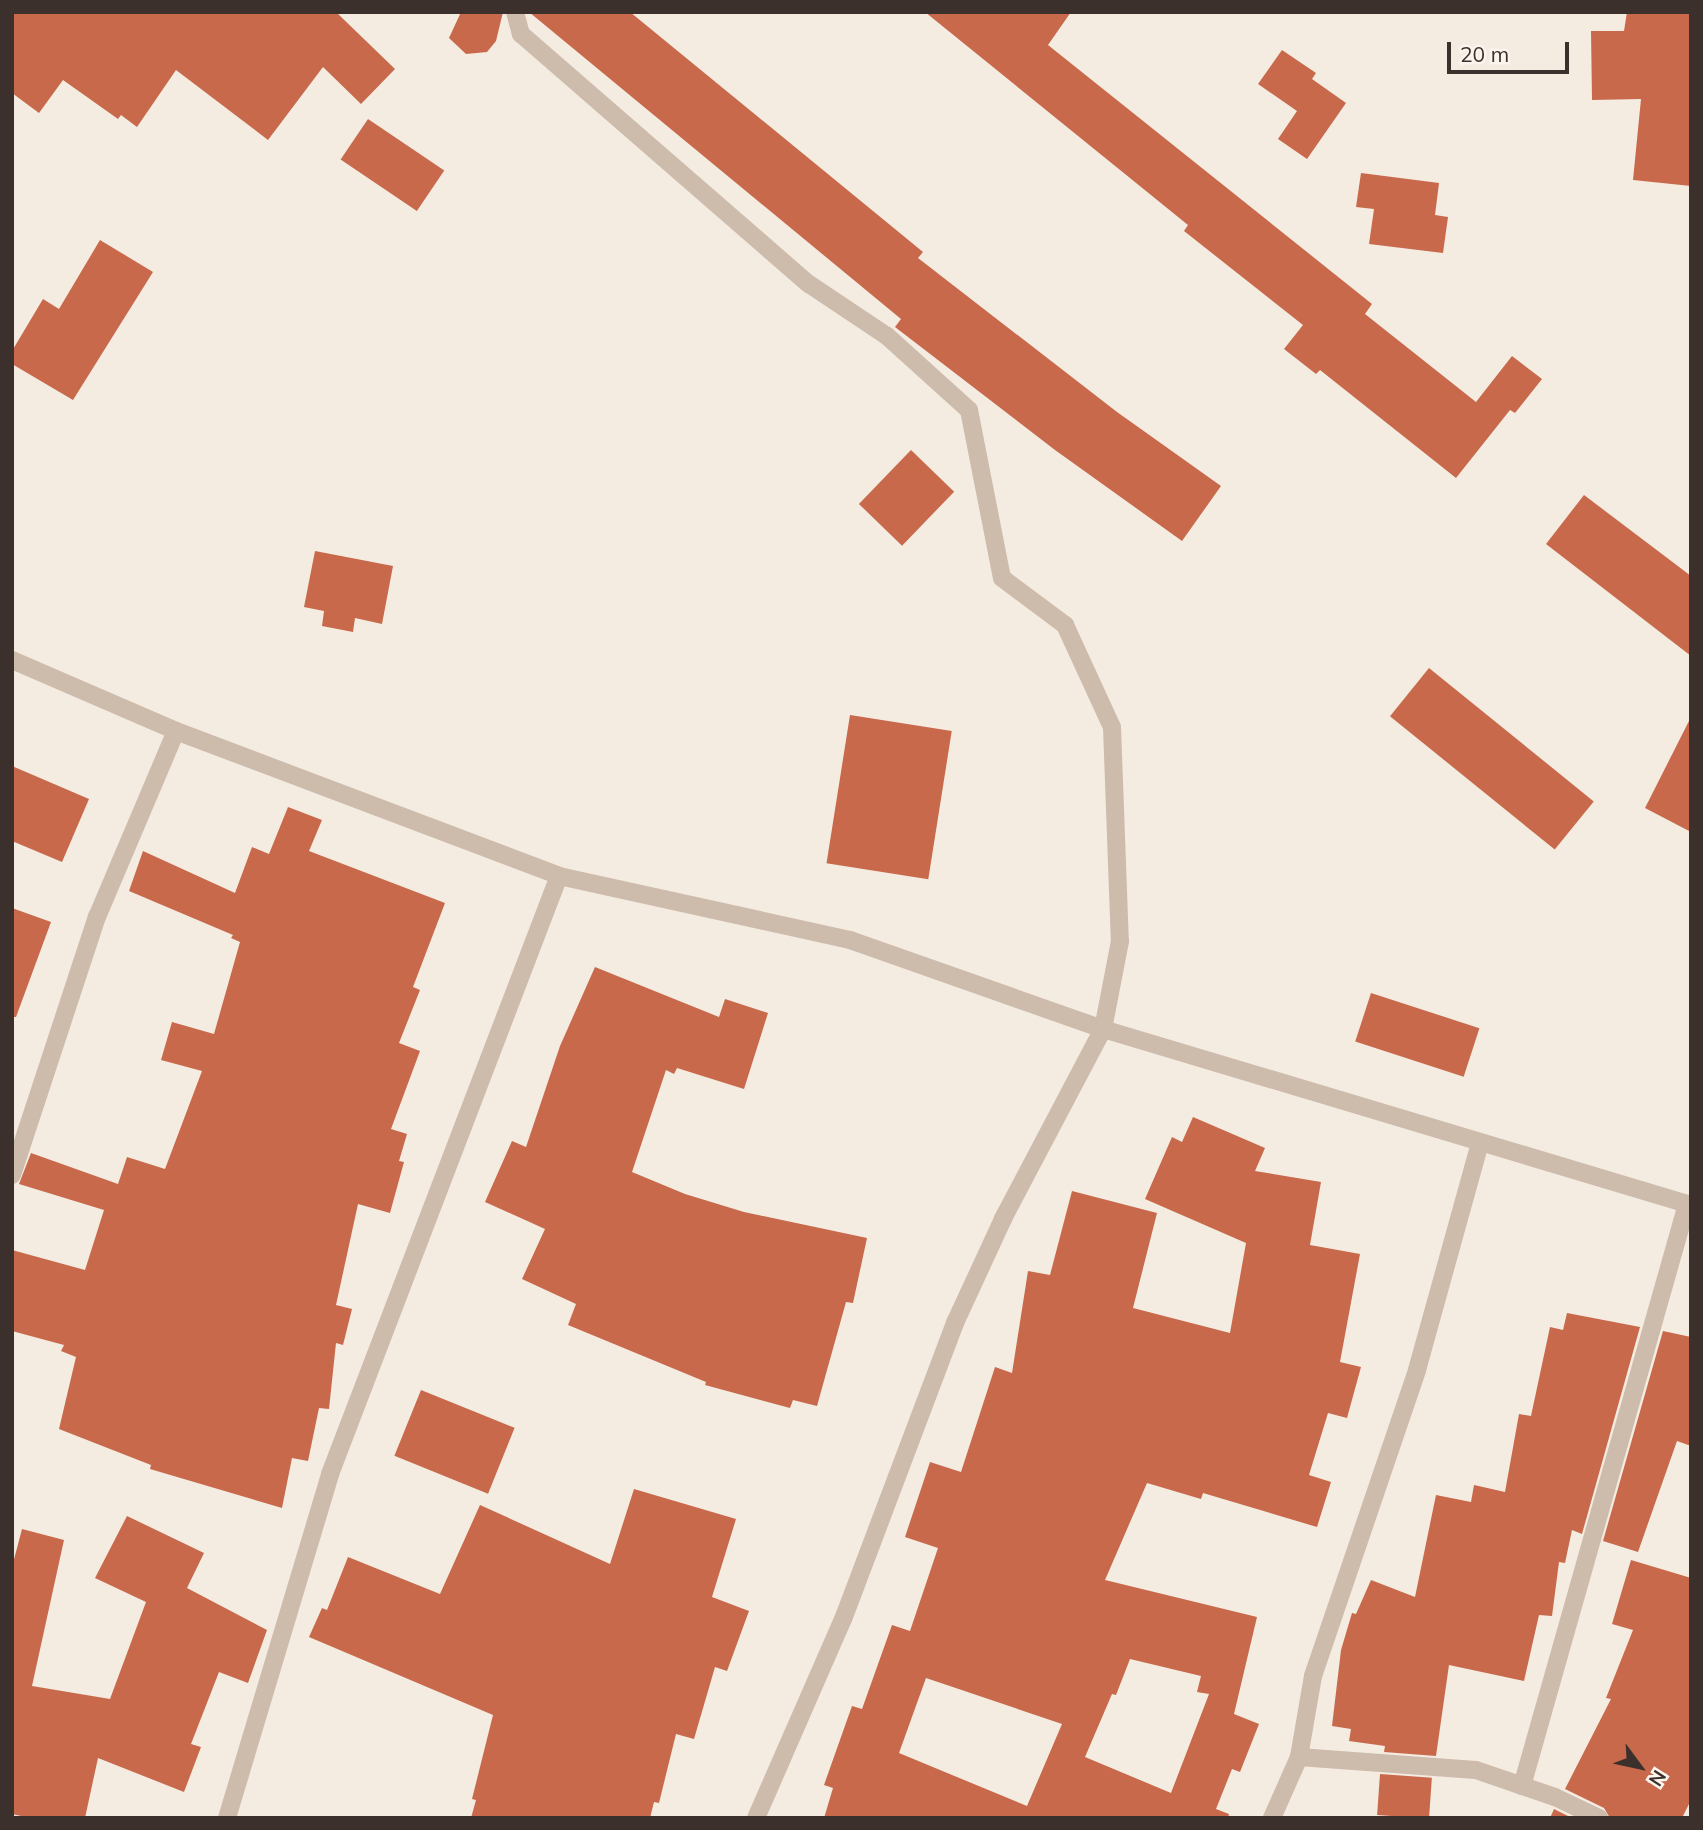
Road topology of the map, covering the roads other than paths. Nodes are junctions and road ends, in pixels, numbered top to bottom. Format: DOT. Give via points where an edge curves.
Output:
graph roads {
  1 [pos="515,12"];
  2 [pos="12,660"];
  3 [pos="176,731"];
  4 [pos="559,876"];
  5 [pos="1103,1029"];
  6 [pos="1480,1143"];
  7 [pos="12,1175"];
  8 [pos="1689,1205"];
  9 [pos="1299,1757"];
  10 [pos="1522,1786"];
  11 [pos="227,1818"];
  12 [pos="756,1818"];
  13 [pos="1272,1818"];
  14 [pos="1599,1818"];
  1 -- 5 [label="street" via="520,34 809,284 887,336 969,410 1002,578 1065,625 1112,727 1120,941"];
  2 -- 3 [label="street"];
  3 -- 4 [label="street"];
  3 -- 7 [label="street" via="97,916"];
  4 -- 5 [label="street" via="850,940"];
  4 -- 11 [label="street" via="330,1474"];
  5 -- 6 [label="street"];
  5 -- 12 [label="street" via="1003,1219 956,1323 844,1619"];
  6 -- 8 [label="street"];
  6 -- 9 [label="street" via="1417,1370 1313,1676"];
  8 -- 10 [label="street"];
  9 -- 10 [label="street" via="1476,1770"];
  9 -- 13 [label="street"];
  10 -- 14 [label="street"];
}
